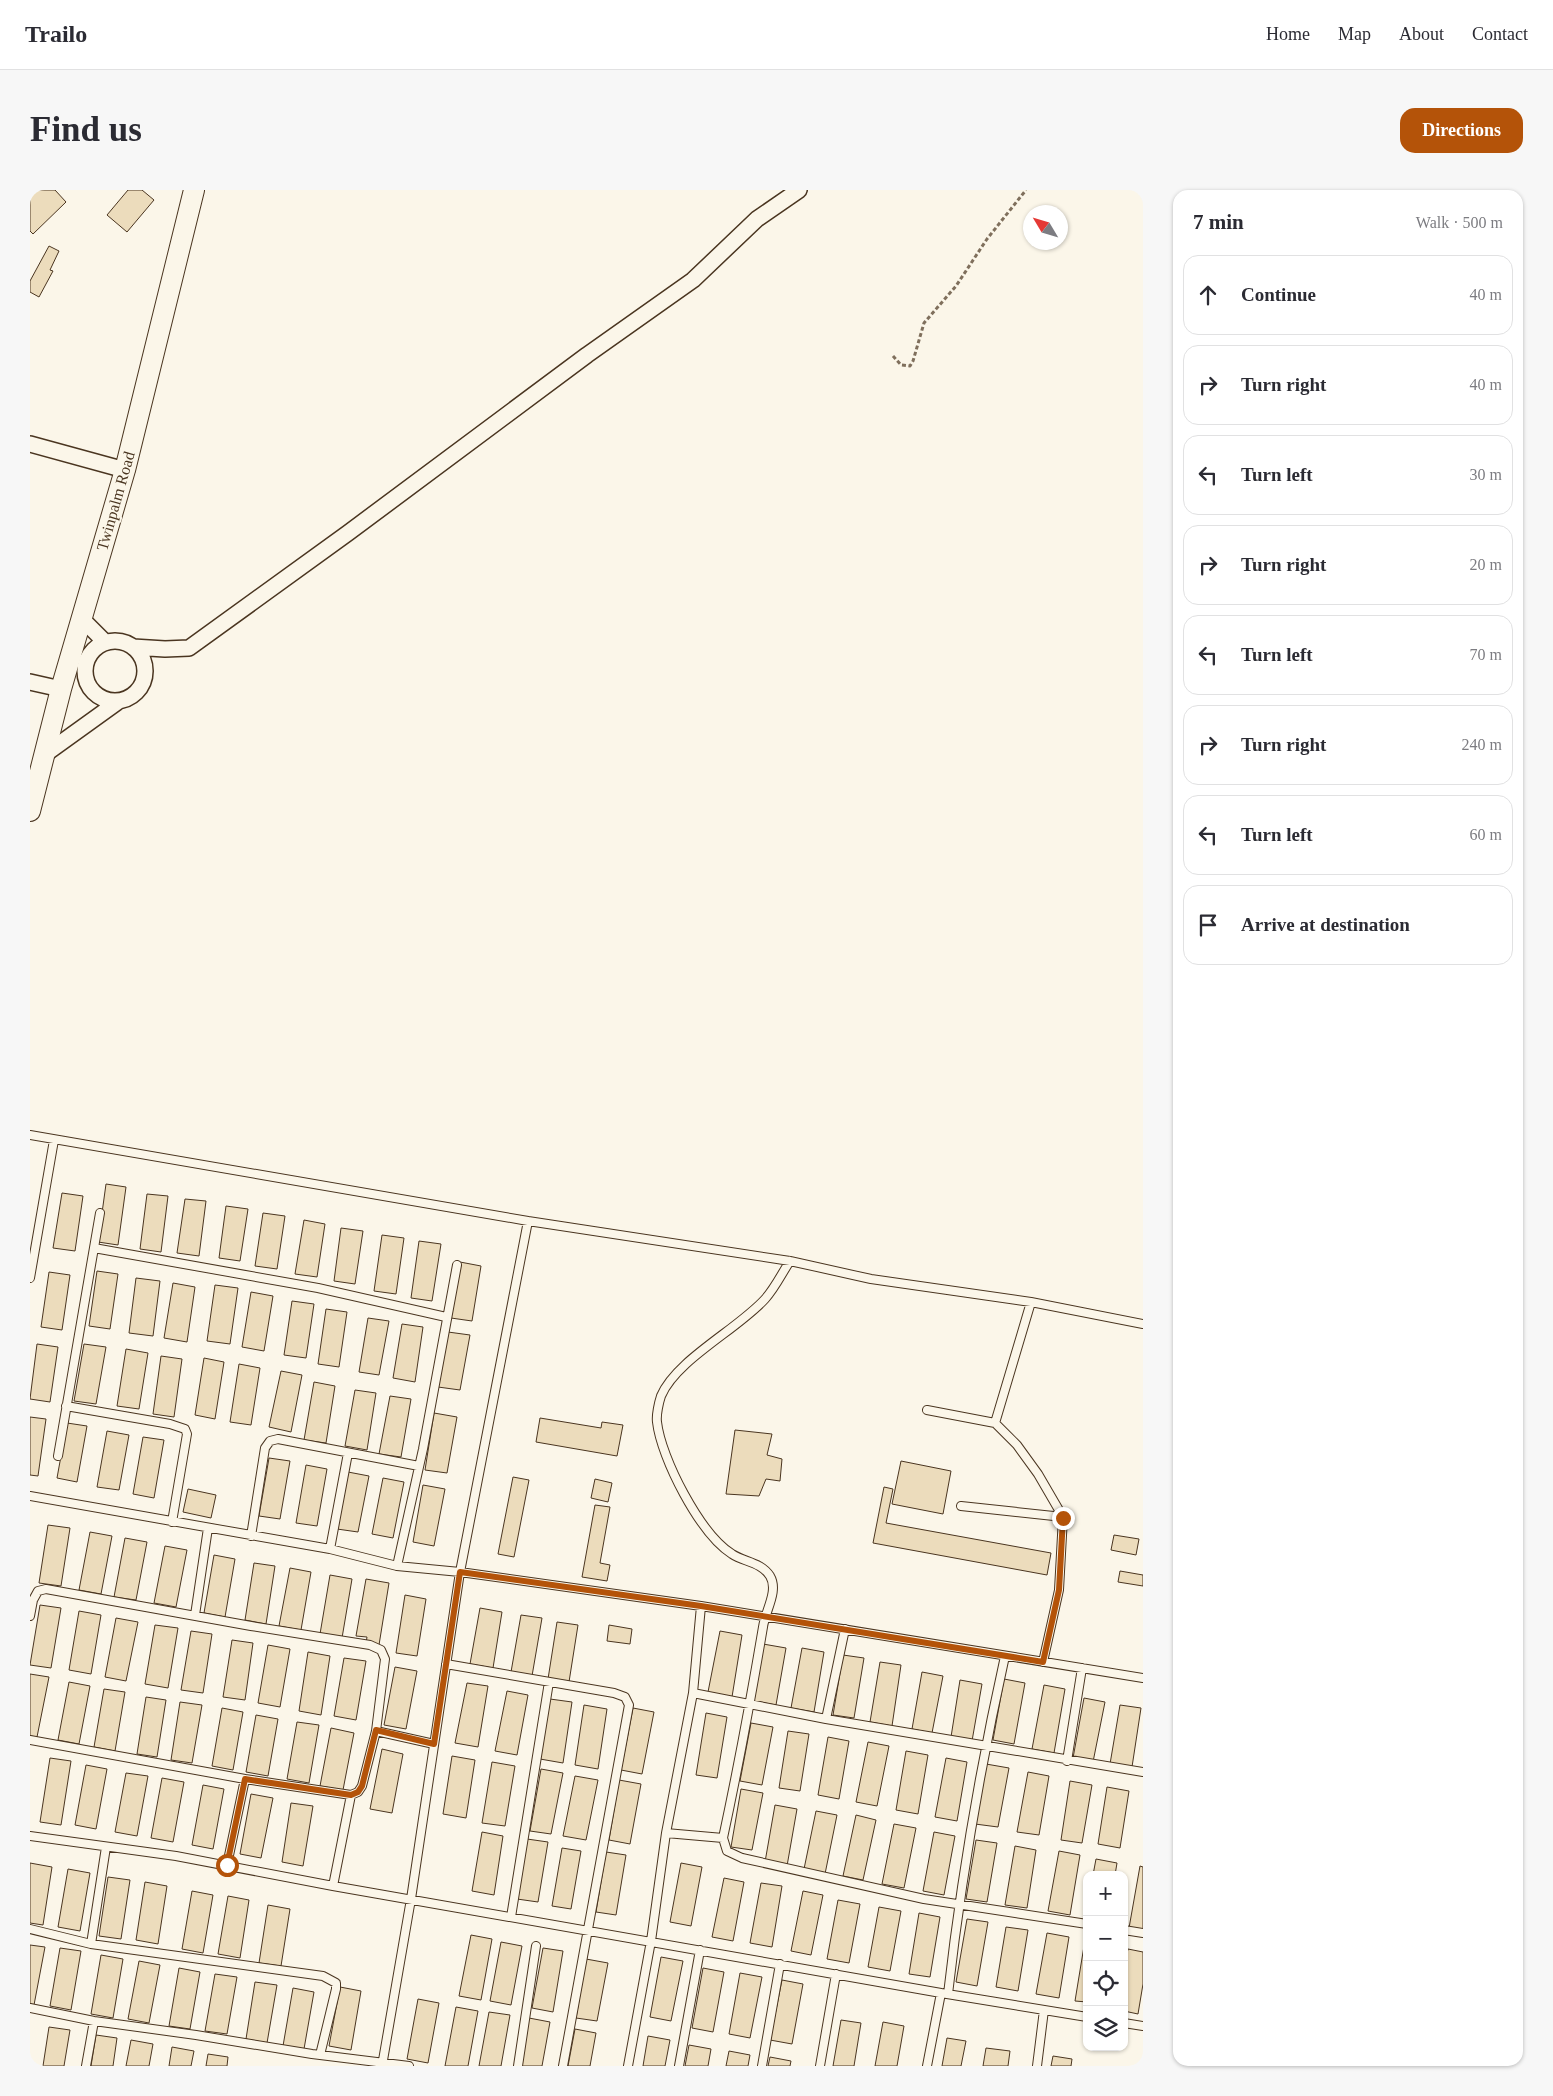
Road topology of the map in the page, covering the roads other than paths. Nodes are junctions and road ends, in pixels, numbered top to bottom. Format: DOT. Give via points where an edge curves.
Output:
graph roads {
  1 [pos="194,190"];
  2 [pos="799,190"];
  3 [pos="30,444"];
  4 [pos="125,470"];
  5 [pos="81,618"];
  6 [pos="105,642"];
  7 [pos="133,647"];
  8 [pos="165,649"];
  9 [pos="145,670"];
  10 [pos="30,682"];
  11 [pos="61,689"];
  12 [pos="119,701"];
  13 [pos="44,755"];
  14 [pos="30,811"];
  15 [pos="30,1135"];
  16 [pos="54,1140"];
  17 [pos="100,1213"];
  18 [pos="528,1221"];
  19 [pos="94,1248"];
  20 [pos="790,1261"];
  21 [pos="457,1265"];
  22 [pos="30,1278"];
  23 [pos="1031,1302"];
  24 [pos="446,1317"];
  25 [pos="1143,1324"];
  26 [pos="66,1406"];
  27 [pos="927,1410"];
  28 [pos="995,1423"];
  29 [pos="348,1453"];
  30 [pos="58,1456"];
  31 [pos="419,1466"];
  32 [pos="30,1496"];
  33 [pos="960,1506"];
  34 [pos="1063,1518"];
  35 [pos="172,1522"];
  36 [pos="208,1528"];
  37 [pos="251,1536"];
  38 [pos="330,1549"];
  39 [pos="397,1566"];
  40 [pos="460,1572"];
  41 [pos="701,1606"];
  42 [pos="195,1615"];
  43 [pos="30,1616"];
  44 [pos="765,1616"];
  45 [pos="845,1630"];
  46 [pos="1005,1656"];
  47 [pos="1043,1662"];
  48 [pos="446,1664"];
  49 [pos="1082,1668"];
  50 [pos="1143,1678"];
  51 [pos="550,1682"];
  52 [pos="694,1693"];
  53 [pos="750,1704"];
  54 [pos="826,1719"];
  55 [pos="376,1730"];
  56 [pos="30,1740"];
  57 [pos="434,1744"];
  58 [pos="985,1746"];
  59 [pos="1067,1761"];
  60 [pos="1143,1772"];
  61 [pos="245,1779"];
  62 [pos="351,1795"];
  63 [pos="666,1833"];
  64 [pos="30,1836"];
  65 [pos="723,1838"];
  66 [pos="106,1847"];
  67 [pos="227,1865"];
  68 [pos="333,1886"];
  69 [pos="411,1899"];
  70 [pos="958,1905"];
  71 [pos="511,1917"];
  72 [pos="1083,1923"];
  73 [pos="30,1929"];
  74 [pos="589,1931"];
  75 [pos="1128,1931"];
  76 [pos="1143,1933"];
  77 [pos="651,1941"];
  78 [pos="91,1944"];
  79 [pos="536,1946"];
  80 [pos="700,1950"];
  81 [pos="780,1964"];
  82 [pos="836,1974"];
  83 [pos="944,1994"];
  84 [pos="30,2008"];
  85 [pos="1044,2010"];
  86 [pos="1083,2016"];
  87 [pos="94,2021"];
  88 [pos="1128,2024"];
  89 [pos="1143,2026"];
  90 [pos="320,2055"];
  91 [pos="383,2064"];
  92 [pos="86,2066"];
  93 [pos="409,2066"];
  94 [pos="518,2066"];
  95 [pos="563,2066"];
  96 [pos="628,2066"];
  97 [pos="680,2066"];
  98 [pos="762,2066"];
  99 [pos="820,2066"];
  100 [pos="928,2066"];
  101 [pos="1036,2066"];
  1 -- 4 [label="main road, Twinpalm Road"];
  2 -- 8 [label="street" via="757,219 693,280 587,354 189,648"];
  3 -- 4 [label="street"];
  4 -- 5 [label="main road, Twinpalm Road"];
  5 -- 6 [label="street"];
  5 -- 11 [label="main road, Twinpalm Road"];
  6 -- 7 [label="street" via="116,641"];
  6 -- 12 [label="street" via="95,648 86,660 85,677 94,692"];
  7 -- 8 [label="street"];
  7 -- 9 [label="street" via="139,653"];
  8 -- 9 [label="street"];
  9 -- 12 [label="street" via="144,679 135,694"];
  10 -- 11 [label="street"];
  11 -- 13 [label="main road, Twinpalm Road"];
  12 -- 13 [label="street"];
  13 -- 14 [label="main road, Twinpalm Road"];
  15 -- 16 [label="lane"];
  16 -- 18 [label="lane"];
  16 -- 22 [label="lane"];
  17 -- 19 [label="lane"];
  18 -- 20 [label="lane"];
  18 -- 40 [label="lane"];
  19 -- 24 [label="lane" via="318,1288"];
  19 -- 26 [label="lane"];
  20 -- 23 [label="lane" via="872,1278"];
  20 -- 44 [label="lane" via="766,1298 681,1368 661,1396 656,1420 665,1452 691,1507 704,1526 731,1554 761,1566 771,1577 774,1590"];
  21 -- 24 [label="lane"];
  23 -- 25 [label="lane"];
  23 -- 28 [label="lane"];
  24 -- 31 [label="lane"];
  26 -- 30 [label="lane"];
  26 -- 35 [label="lane" via="178,1425 185,1429 188,1434"];
  27 -- 28 [label="lane"];
  28 -- 34 [label="lane" via="1017,1445 1038,1474"];
  29 -- 31 [label="lane"];
  29 -- 37 [label="lane" via="270,1441 265,1448"];
  29 -- 38 [label="lane"];
  31 -- 39 [label="lane"];
  32 -- 35 [label="lane"];
  33 -- 34 [label="lane"];
  34 -- 47 [label="lane" via="1059,1590"];
  35 -- 36 [label="lane"];
  36 -- 37 [label="lane"];
  36 -- 42 [label="lane"];
  37 -- 38 [label="lane"];
  38 -- 39 [label="lane"];
  39 -- 40 [label="lane"];
  40 -- 41 [label="lane"];
  40 -- 48 [label="lane"];
  41 -- 44 [label="lane"];
  41 -- 52 [label="lane"];
  42 -- 43 [label="lane" via="46,1589 38,1591"];
  42 -- 55 [label="lane" via="370,1645 380,1650 385,1659"];
  44 -- 45 [label="lane"];
  44 -- 53 [label="lane"];
  45 -- 46 [label="lane"];
  45 -- 54 [label="lane"];
  46 -- 47 [label="lane"];
  46 -- 58 [label="lane"];
  47 -- 49 [label="lane"];
  48 -- 51 [label="lane"];
  48 -- 57 [label="lane"];
  49 -- 50 [label="lane"];
  49 -- 59 [label="lane"];
  51 -- 71 [label="lane"];
  51 -- 74 [label="lane" via="614,1693 625,1697 629,1704"];
  52 -- 53 [label="lane"];
  52 -- 63 [label="lane"];
  53 -- 54 [label="lane"];
  53 -- 65 [label="lane"];
  54 -- 58 [label="lane"];
  55 -- 57 [label="lane"];
  55 -- 62 [label="lane" via="362,1786"];
  56 -- 61 [label="lane"];
  57 -- 69 [label="lane"];
  58 -- 59 [label="lane"];
  58 -- 70 [label="lane"];
  59 -- 60 [label="lane"];
  61 -- 62 [label="lane"];
  61 -- 67 [label="lane"];
  62 -- 68 [label="lane"];
  63 -- 65 [label="lane"];
  63 -- 77 [label="lane"];
  64 -- 66 [label="lane"];
  65 -- 70 [label="lane" via="727,1850 742,1858"];
  66 -- 67 [label="lane"];
  66 -- 78 [label="lane"];
  67 -- 68 [label="lane"];
  68 -- 69 [label="lane"];
  69 -- 71 [label="lane"];
  69 -- 91 [label="lane"];
  70 -- 72 [label="lane"];
  70 -- 83 [label="lane"];
  71 -- 74 [label="lane"];
  73 -- 78 [label="lane"];
  74 -- 77 [label="lane"];
  74 -- 95 [label="lane"];
  75 -- 76 [label="lane"];
  77 -- 80 [label="lane"];
  77 -- 96 [label="lane"];
  78 -- 90 [label="lane" via="237,1963 332,1980 336,1989"];
  79 -- 94 [label="lane"];
  80 -- 81 [label="lane"];
  80 -- 97 [label="lane"];
  81 -- 82 [label="lane"];
  81 -- 98 [label="lane"];
  82 -- 83 [label="lane"];
  82 -- 99 [label="lane"];
  83 -- 85 [label="lane"];
  83 -- 100 [label="lane"];
  84 -- 87 [label="lane"];
  85 -- 86 [label="lane"];
  85 -- 101 [label="lane"];
  87 -- 90 [label="lane"];
  87 -- 92 [label="lane"];
  88 -- 89 [label="lane"];
  90 -- 91 [label="lane"];
  91 -- 93 [label="lane"];
}
